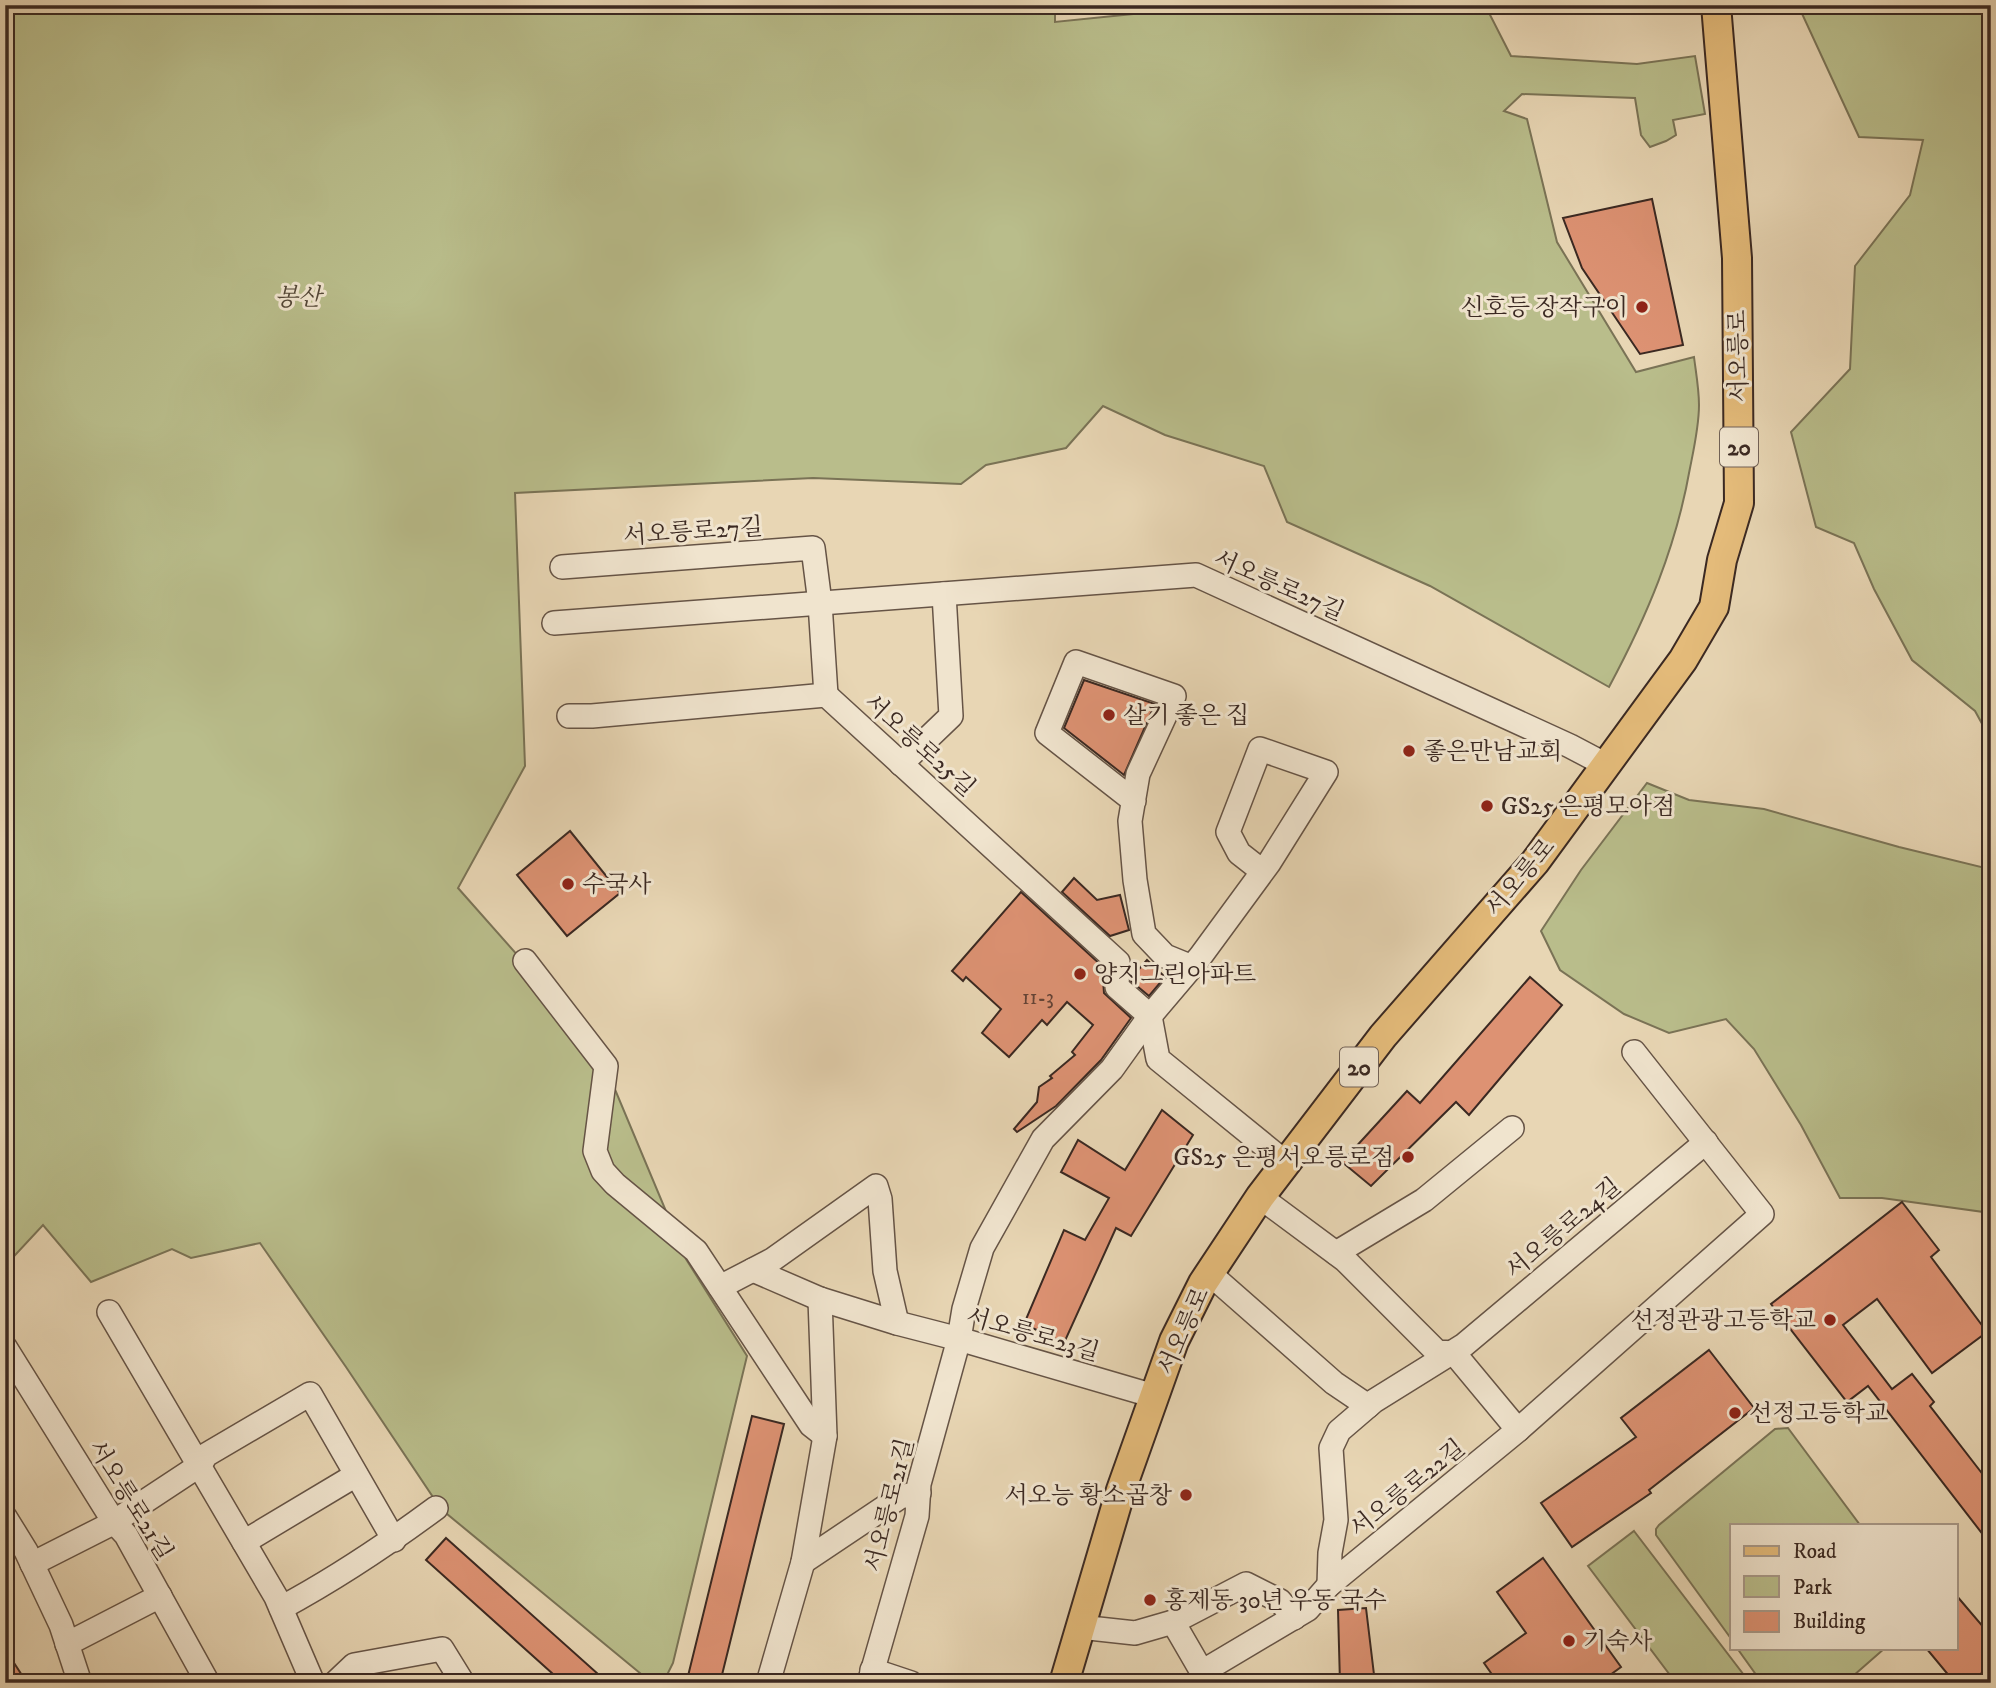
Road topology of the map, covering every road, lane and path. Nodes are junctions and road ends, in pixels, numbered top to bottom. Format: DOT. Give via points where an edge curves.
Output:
graph roads {
  1 [pos="1716,5"];
  2 [pos="562,567"];
  3 [pos="944,594"];
  4 [pos="820,603"];
  5 [pos="554,623"];
  6 [pos="826,695"];
  7 [pos="569,716"];
  8 [pos="901,764"];
  9 [pos="1606,765"];
  10 [pos="1134,801"];
  11 [pos="1262,871"];
  12 [pos="525,961"];
  13 [pos="1192,967"];
  14 [pos="1150,1016"];
  15 [pos="1634,1052"];
  16 [pos="1512,1128"];
  17 [pos="1706,1142"];
  18 [pos="1286,1163"];
  19 [pos="1261,1197"];
  20 [pos="1336,1253"];
  21 [pos="753,1270"];
  22 [pos="1209,1273"];
  23 [pos="720,1287"];
  24 [pos="820,1299"];
  25 [pos="109,1312"];
  26 [pos="897,1324"];
  27 [pos="959,1339"];
  28 [pos="5,1347"];
  29 [pos="1454,1353"];
  30 [pos="1154,1396"];
  31 [pos="1368,1406"];
  32 [pos="1518,1430"];
  33 [pos="825,1436"];
  34 [pos="200,1465"];
  35 [pos="356,1475"];
  36 [pos="919,1493"];
  37 [pos="436,1508"];
  38 [pos="5,1517"];
  39 [pos="114,1522"];
  40 [pos="394,1540"];
  41 [pos="244,1542"];
  42 [pos="803,1562"];
  43 [pos="32,1564"];
  44 [pos="1329,1586"];
  45 [pos="160,1596"];
  46 [pos="281,1608"];
  47 [pos="1294,1618"];
  48 [pos="1173,1622"];
  49 [pos="1080,1627"];
  50 [pos="67,1644"];
  51 [pos="870,1676"];
  52 [pos="80,1683"];
  53 [pos="208,1683"];
  54 [pos="313,1683"];
  55 [pos="335,1683"];
  56 [pos="463,1683"];
  57 [pos="768,1683"];
  58 [pos="911,1683"];
  59 [pos="1064,1683"];
  1 -- 9 [label="main road, 서오릉로 / 20" via="1737,258 1739,503 1714,607 1683,660"];
  2 -- 4 [label="street, 서오릉로27길" via="813,548"];
  3 -- 4 [label="street, 서오릉로27길"];
  3 -- 8 [label="street" via="951,716"];
  3 -- 9 [label="street, 서오릉로27길" via="1196,575"];
  4 -- 5 [label="street, 서오릉로27길"];
  4 -- 6 [label="street"];
  6 -- 7 [label="street, 서오릉로25길"];
  6 -- 8 [label="street, 서오릉로25길"];
  8 -- 14 [label="street, 서오릉로25길" via="1118,962 1117,987"];
  9 -- 18 [label="main road, 서오릉로 / 20" via="1535,862 1383,1036"];
  10 -- 10 [label="street" via="1139,774 1174,696 1076,662 1047,733"];
  10 -- 13 [label="street" via="1130,821 1144,934 1166,956"];
  11 -- 11 [label="street" via="1326,772 1260,749 1228,832 1239,853"];
  11 -- 13 [label="street"];
  12 -- 23 [label="street" via="606,1066 595,1151 603,1171 696,1251"];
  13 -- 14 [label="street"];
  14 -- 18 [label="street" via="1158,1059"];
  14 -- 27 [label="street" via="1112,1069 1043,1139 982,1248"];
  15 -- 17 [label="street"];
  16 -- 20 [label="street" via="1424,1200"];
  17 -- 29 [label="street, 서오릉로24길"];
  17 -- 32 [label="street" via="1762,1214"];
  18 -- 19 [label="main road, 서오릉로 / 20"];
  19 -- 20 [label="street"];
  19 -- 22 [label="main road, 서오릉로 / 20"];
  20 -- 29 [label="street" via="1437,1352"];
  21 -- 23 [label="street"];
  21 -- 24 [label="street, 서오릉로23길"];
  21 -- 26 [label="street" via="876,1186 885,1271"];
  22 -- 30 [label="main road, 서오릉로 / 20" via="1174,1341"];
  22 -- 31 [label="street" via="1334,1383"];
  23 -- 33 [label="street" via="811,1424"];
  24 -- 26 [label="street, 서오릉로23길"];
  24 -- 33 [label="street"];
  25 -- 34 [label="street"];
  26 -- 27 [label="street, 서오릉로23길"];
  27 -- 30 [label="street, 서오릉로23길"];
  27 -- 36 [label="street, 서오릉로21길"];
  28 -- 39 [label="street, 서오릉로21길"];
  29 -- 31 [label="street, 서오릉로22길"];
  29 -- 32 [label="street"];
  30 -- 49 [label="main road, 서오릉로 / 20"];
  31 -- 44 [label="street, 서오릉로22길" via="1339,1431 1331,1448 1336,1520"];
  32 -- 44 [label="street, 서오릉로22길"];
  33 -- 42 [label="street"];
  34 -- 35 [label="street" via="206,1455 310,1394"];
  34 -- 39 [label="street"];
  34 -- 41 [label="street"];
  35 -- 40 [label="street"];
  35 -- 41 [label="street"];
  36 -- 42 [label="street" via="900,1497"];
  36 -- 51 [label="street, 서오릉로21길" via="917,1516"];
  37 -- 40 [label="street"];
  38 -- 43 [label="street"];
  39 -- 43 [label="street"];
  39 -- 45 [label="street, 서오릉로21길"];
  40 -- 46 [label="street"];
  41 -- 46 [label="street"];
  42 -- 57 [label="street"];
  43 -- 50 [label="street"];
  44 -- 47 [label="street, 서오릉로22길"];
  45 -- 50 [label="street"];
  45 -- 53 [label="street, 서오릉로21길"];
  46 -- 54 [label="street"];
  47 -- 48 [label="street" via="1280,1601 1246,1584"];
  47 -- 48 [label="street, 서오릉로22길" via="1202,1672"];
  48 -- 49 [label="street" via="1135,1633"];
  49 -- 59 [label="main road, 서오릉로 / 20"];
  50 -- 52 [label="street"];
  51 -- 58 [label="street"];
  55 -- 56 [label="street" via="354,1665 442,1649"];
}
